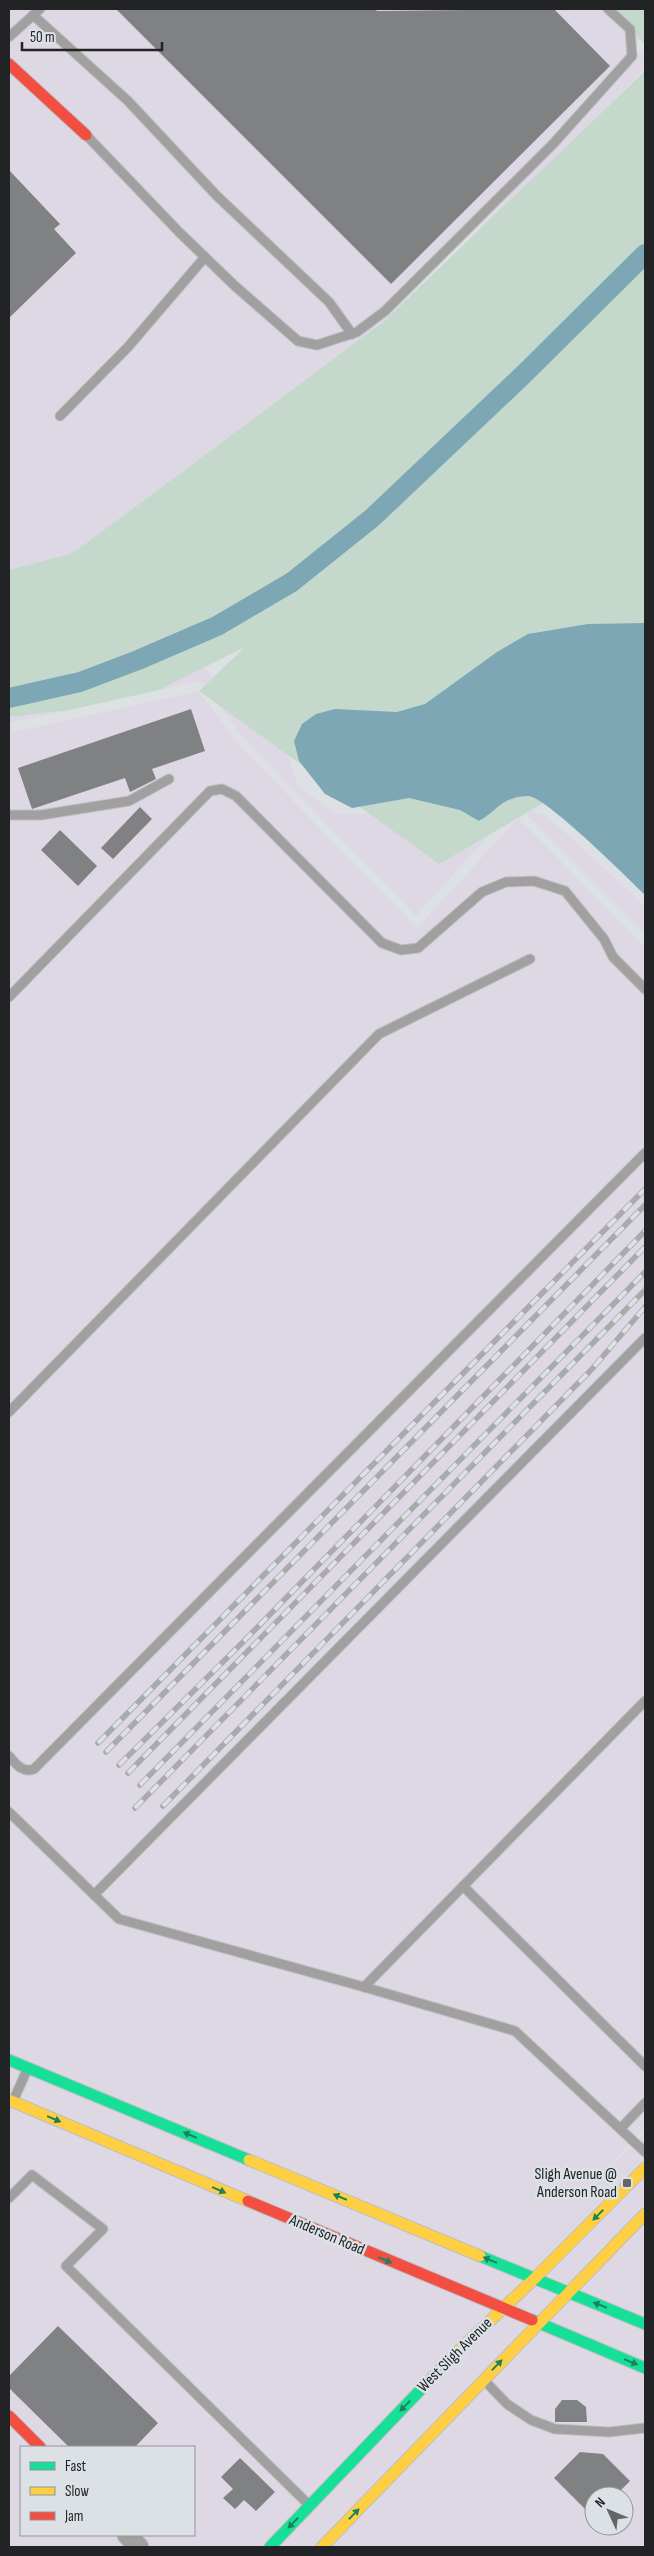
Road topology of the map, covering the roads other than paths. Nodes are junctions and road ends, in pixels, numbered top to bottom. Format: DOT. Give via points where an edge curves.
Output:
graph roads {
  1 [pos="608,9"];
  2 [pos="37,12"];
  3 [pos="9,37"];
  4 [pos="9,64"];
  5 [pos="86,135"];
  6 [pos="205,257"];
  7 [pos="352,334"];
  8 [pos="60,416"];
  9 [pos="169,779"];
  10 [pos="9,815"];
  11 [pos="530,959"];
  12 [pos="645,989"];
  13 [pos="9,997"];
  14 [pos="645,1153"];
  15 [pos="645,1338"];
  16 [pos="9,1412"];
  17 [pos="645,1701"];
  18 [pos="9,1756"];
  19 [pos="9,1812"];
  20 [pos="464,1886"];
  21 [pos="94,1895"];
  22 [pos="364,1987"];
  23 [pos="9,2060"];
  24 [pos="645,2066"];
  25 [pos="28,2068"];
  26 [pos="645,2102"];
  27 [pos="10,2103"];
  28 [pos="621,2128"];
  29 [pos="645,2152"];
  30 [pos="645,2168"];
  31 [pos="9,2198"];
  32 [pos="645,2214"];
  33 [pos="535,2278"];
  34 [pos="571,2293"];
  35 [pos="501,2309"];
  36 [pos="537,2324"];
  37 [pos="645,2324"];
  38 [pos="645,2368"];
  39 [pos="483,2380"];
  40 [pos="9,2416"];
  41 [pos="645,2428"];
  42 [pos="39,2446"];
  43 [pos="310,2506"];
  44 [pos="128,2536"];
  45 [pos="139,2547"];
  46 [pos="270,2547"];
  47 [pos="322,2547"];
  1 -- 7 [label="lane" via="630,29 632,56 553,144 384,311"];
  2 -- 3 [label="lane"];
  2 -- 7 [label="lane" via="128,101 217,196 329,302"];
  4 -- 5 [label="main road"];
  5 -- 6 [label="lane"];
  6 -- 7 [label="lane" via="298,342 317,345"];
  6 -- 8 [label="lane" via="128,347"];
  9 -- 10 [label="lane" via="129,801 41,815"];
  11 -- 16 [label="lane" via="378,1034"];
  12 -- 13 [label="lane" via="613,957 604,939 565,891 534,881 506,882 482,892 418,948 401,950 382,943 236,796 222,789 210,792"];
  14 -- 18 [label="lane" via="34,1769 21,1768"];
  15 -- 21 [label="lane"];
  17 -- 20 [label="lane"];
  19 -- 21 [label="lane"];
  20 -- 22 [label="lane"];
  20 -- 24 [label="lane"];
  21 -- 22 [label="lane" via="118,1919"];
  22 -- 28 [label="lane" via="515,2031"];
  23 -- 25 [label="main road"];
  25 -- 27 [label="lane"];
  33 -- 25 [label="main road, one-way"];
  26 -- 28 [label="lane"];
  27 -- 35 [label="main road, Anderson Road, one-way"];
  28 -- 29 [label="lane"];
  30 -- 33 [label="main road, West Sligh Avenue, one-way"];
  31 -- 43 [label="lane" via="32,2174 103,2230 66,2266"];
  32 -- 34 [label="main road"];
  33 -- 34 [label="main road"];
  33 -- 35 [label="main road, West Sligh Avenue"];
  34 -- 36 [label="main road"];
  37 -- 34 [label="main road, one-way"];
  35 -- 36 [label="main road, Anderson Road"];
  35 -- 43 [label="main road, West Sligh Avenue, one-way"];
  36 -- 38 [label="main road, Anderson Road, one-way"];
  39 -- 36 [label="main road, one-way"];
  39 -- 41 [label="lane" via="507,2404 531,2420 555,2429 609,2432"];
  47 -- 39 [label="main road, one-way"];
  40 -- 42 [label="main road"];
  43 -- 46 [label="main road, West Sligh Avenue, one-way"];
  44 -- 45 [label="street"];
}
